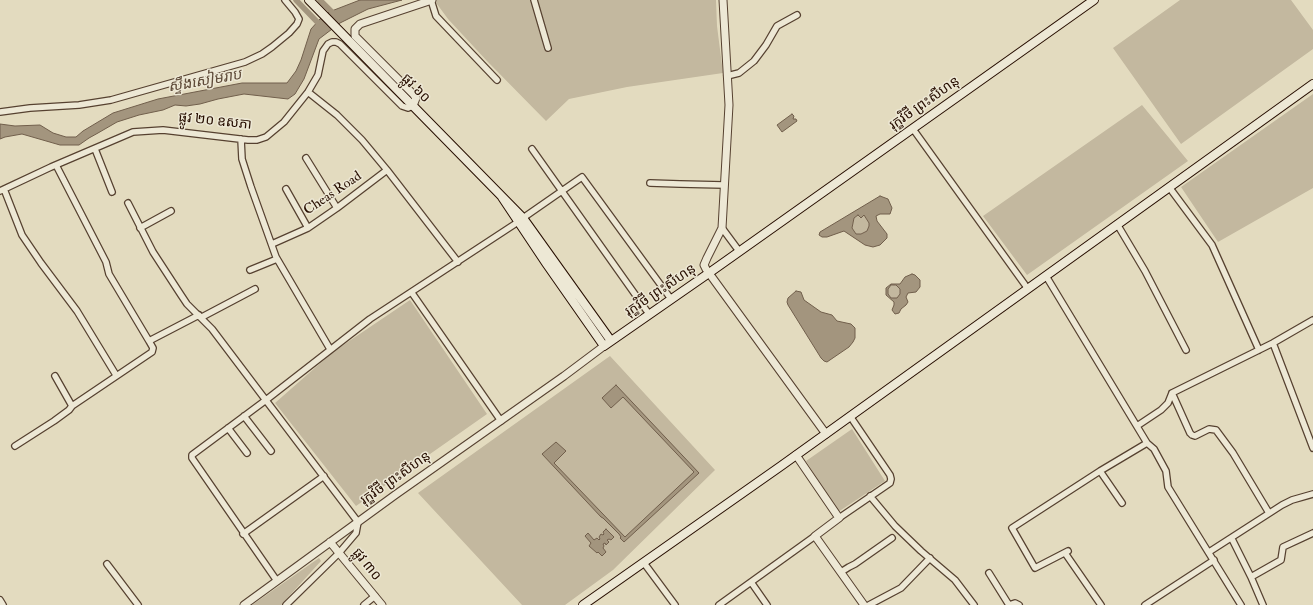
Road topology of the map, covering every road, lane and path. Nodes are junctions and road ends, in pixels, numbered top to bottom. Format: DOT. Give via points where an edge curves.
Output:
graph roads {
  1 [pos="285,0"];
  2 [pos="431,0"];
  3 [pos="534,0"];
  4 [pos="723,0"];
  5 [pos="1094,0"];
  6 [pos="312,3"];
  7 [pos="796,15"];
  8 [pos="548,48"];
  9 [pos="727,76"];
  10 [pos="496,80"];
  11 [pos="1313,84"];
  12 [pos="308,92"];
  13 [pos="413,106"];
  14 [pos="0,112"];
  15 [pos="913,129"];
  16 [pos="241,139"];
  17 [pos="95,149"];
  18 [pos="532,149"];
  19 [pos="306,158"];
  20 [pos="56,165"];
  21 [pos="387,170"];
  22 [pos="650,183"];
  23 [pos="724,185"];
  24 [pos="1169,187"];
  25 [pos="286,189"];
  26 [pos="2,190"];
  27 [pos="562,191"];
  28 [pos="112,192"];
  29 [pos="128,203"];
  30 [pos="337,208"];
  31 [pos="172,211"];
  32 [pos="520,220"];
  33 [pos="1117,224"];
  34 [pos="140,228"];
  35 [pos="308,228"];
  36 [pos="722,228"];
  37 [pos="272,244"];
  38 [pos="739,251"];
  39 [pos="277,259"];
  40 [pos="458,262"];
  41 [pos="250,270"];
  42 [pos="709,273"];
  43 [pos="1046,276"];
  44 [pos="255,288"];
  45 [pos="1028,289"];
  46 [pos="412,293"];
  47 [pos="671,299"];
  48 [pos="649,314"];
  49 [pos="200,316"];
  50 [pos="1313,320"];
  51 [pos="149,340"];
  52 [pos="607,343"];
  53 [pos="1273,343"];
  54 [pos="330,349"];
  55 [pos="1186,350"];
  56 [pos="1259,350"];
  57 [pos="55,376"];
  58 [pos="116,376"];
  59 [pos="1172,393"];
  60 [pos="266,400"];
  61 [pos="72,406"];
  62 [pos="244,416"];
  63 [pos="850,416"];
  64 [pos="501,421"];
  65 [pos="1137,426"];
  66 [pos="228,428"];
  67 [pos="826,434"];
  68 [pos="1147,443"];
  69 [pos="15,446"];
  70 [pos="1313,448"];
  71 [pos="271,451"];
  72 [pos="247,453"];
  73 [pos="796,455"];
  74 [pos="1100,471"];
  75 [pos="324,476"];
  76 [pos="1313,494"];
  77 [pos="870,496"];
  78 [pos="1122,503"];
  79 [pos="1269,513"];
  80 [pos="839,518"];
  81 [pos="358,522"];
  82 [pos="1313,533"];
  83 [pos="243,534"];
  84 [pos="815,536"];
  85 [pos="892,538"];
  86 [pos="1232,538"];
  87 [pos="330,542"];
  88 [pos="1209,552"];
  89 [pos="338,553"];
  90 [pos="930,558"];
  91 [pos="1214,560"];
  92 [pos="644,563"];
  93 [pos="107,564"];
  94 [pos="841,572"];
  95 [pos="989,573"];
  96 [pos="1251,577"];
  97 [pos="277,582"];
  98 [pos="751,582"];
  99 [pos="375,596"];
  100 [pos="0,600"];
  101 [pos="3,605"];
  102 [pos="138,605"];
  103 [pos="244,605"];
  104 [pos="286,605"];
  105 [pos="364,605"];
  106 [pos="382,605"];
  107 [pos="583,605"];
  108 [pos="676,605"];
  109 [pos="719,605"];
  110 [pos="767,605"];
  111 [pos="864,605"];
  112 [pos="869,605"];
  113 [pos="974,605"];
  114 [pos="1009,605"];
  115 [pos="1019,605"];
  116 [pos="1101,605"];
  117 [pos="1145,605"];
  118 [pos="1241,605"];
  119 [pos="1263,605"];
  1 -- 14 [label="street" via="299,18 297,24 272,47 245,62 110,100"];
  2 -- 10 [label="street" via="436,16"];
  2 -- 13 [label="street" via="360,24 355,29 355,36 413,94 416,98"];
  3 -- 8 [label="street"];
  4 -- 9 [label="street"];
  5 -- 15 [label="main road, រុក្ខវិថី ព្រះសីហនុ"];
  6 -- 13 [label="main road, ផ្លូវ ៦០"];
  7 -- 9 [label="street" via="776,26 754,60 739,73"];
  9 -- 23 [label="street" via="729,105"];
  11 -- 24 [label="main road"];
  12 -- 13 [label="street, ផ្លូវ ២០ ឧសភា" via="318,75 324,48 336,42 402,106"];
  12 -- 16 [label="street, ផ្លូវ ២០ ឧសភា" via="271,134 257,140"];
  12 -- 21 [label="street" via="337,115"];
  13 -- 32 [label="main road, ផ្លូវ ៦០" via="502,197"];
  15 -- 38 [label="main road, រុក្ខវិថី ព្រះសីហនុ"];
  15 -- 45 [label="street"];
  16 -- 17 [label="street, ផ្លូវ ២០ ឧសភា" via="157,130 133,132"];
  16 -- 37 [label="street" via="243,164"];
  17 -- 20 [label="street, ផ្លូវ ២០ ឧសភា"];
  17 -- 28 [label="street"];
  18 -- 27 [label="street"];
  19 -- 30 [label="street"];
  20 -- 26 [label="street, ផ្លូវ ២០ ឧសភា"];
  20 -- 51 [label="street" via="106,262 109,274"];
  21 -- 30 [label="street, Cheas Road"];
  21 -- 40 [label="street"];
  22 -- 23 [label="street"];
  23 -- 36 [label="street"];
  24 -- 33 [label="main road"];
  24 -- 56 [label="street" via="1212,245"];
  25 -- 35 [label="street, Cheas Road"];
  26 -- 58 [label="street" via="22,235 77,311"];
  27 -- 32 [label="street"];
  27 -- 47 [label="street" via="582,177"];
  27 -- 48 [label="street"];
  29 -- 34 [label="street"];
  30 -- 35 [label="street, Cheas Road"];
  31 -- 34 [label="street"];
  32 -- 40 [label="street"];
  32 -- 52 [label="main road, ផ្លូវ ៦០"];
  33 -- 43 [label="main road"];
  33 -- 55 [label="street"];
  34 -- 49 [label="street" via="187,304"];
  35 -- 37 [label="street"];
  36 -- 38 [label="street"];
  36 -- 42 [label="street" via="706,258 704,265"];
  37 -- 39 [label="street"];
  38 -- 42 [label="main road, រុក្ខវិថី ព្រះសីហនុ"];
  39 -- 41 [label="street"];
  39 -- 54 [label="street"];
  40 -- 46 [label="street"];
  42 -- 47 [label="main road, រុក្ខវិថី ព្រះសីហនុ"];
  42 -- 67 [label="street"];
  43 -- 45 [label="main road"];
  43 -- 65 [label="street"];
  44 -- 49 [label="street"];
  45 -- 63 [label="main road"];
  46 -- 54 [label="street" via="370,319"];
  46 -- 64 [label="street"];
  47 -- 48 [label="main road, រុក្ខវិថី ព្រះសីហនុ"];
  48 -- 52 [label="main road, រុក្ខវិថី ព្រះសីហនុ"];
  49 -- 51 [label="street"];
  49 -- 60 [label="street"];
  50 -- 53 [label="street"];
  51 -- 58 [label="street" via="152,352"];
  52 -- 64 [label="street, រុក្ខវិថី ព្រះសីហនុ"];
  53 -- 56 [label="street"];
  53 -- 70 [label="street"];
  54 -- 60 [label="street"];
  56 -- 59 [label="street"];
  57 -- 61 [label="street"];
  58 -- 61 [label="street"];
  59 -- 65 [label="street" via="1168,403 1161,410"];
  59 -- 79 [label="street" via="1190,433 1196,436 1209,429 1216,430"];
  60 -- 62 [label="street"];
  60 -- 75 [label="street"];
  61 -- 69 [label="street"];
  62 -- 66 [label="street"];
  62 -- 71 [label="street"];
  63 -- 67 [label="main road"];
  63 -- 77 [label="street" via="890,475 890,483"];
  64 -- 81 [label="street, រុក្ខវិថី ព្រះសីហនុ"];
  65 -- 68 [label="street"];
  66 -- 72 [label="street"];
  66 -- 83 [label="street" via="191,457"];
  67 -- 73 [label="main road"];
  68 -- 74 [label="street"];
  68 -- 88 [label="street" via="1154,449 1166,471 1168,487"];
  73 -- 80 [label="street"];
  73 -- 92 [label="main road"];
  74 -- 78 [label="street"];
  74 -- 116 [label="street" via="1012,528 1035,568 1066,552"];
  75 -- 81 [label="street"];
  75 -- 83 [label="street"];
  76 -- 79 [label="street" via="1292,500"];
  77 -- 80 [label="street"];
  77 -- 90 [label="street" via="895,526"];
  79 -- 86 [label="street"];
  80 -- 84 [label="street"];
  81 -- 87 [label="street, រុក្ខវិថី ព្រះសីហនុ"];
  81 -- 89 [label="street" via="356,533"];
  82 -- 96 [label="street" via="1283,547 1281,560"];
  83 -- 97 [label="street"];
  84 -- 94 [label="street"];
  84 -- 98 [label="street"];
  85 -- 94 [label="street"];
  86 -- 88 [label="street"];
  86 -- 96 [label="street"];
  87 -- 89 [label="street, ផ្លូវ ៣០"];
  87 -- 97 [label="street, រុក្ខវិថី ព្រះសីហនុ"];
  88 -- 91 [label="street"];
  89 -- 99 [label="street, ផ្លូវ ៣០"];
  89 -- 104 [label="street"];
  90 -- 112 [label="street" via="901,588"];
  90 -- 113 [label="street" via="955,580"];
  91 -- 117 [label="street"];
  91 -- 118 [label="street"];
  92 -- 107 [label="main road"];
  92 -- 108 [label="street"];
  93 -- 102 [label="street"];
  94 -- 111 [label="street"];
  95 -- 114 [label="street"];
  96 -- 119 [label="street"];
  97 -- 103 [label="street, រុក្ខវិថី ព្រះសីហនុ"];
  98 -- 109 [label="street"];
  98 -- 110 [label="street"];
  99 -- 105 [label="street"];
  99 -- 106 [label="street, ផ្លូវ ៣០"];
  100 -- 101 [label="street"];
  114 -- 115 [label="street"];
}
